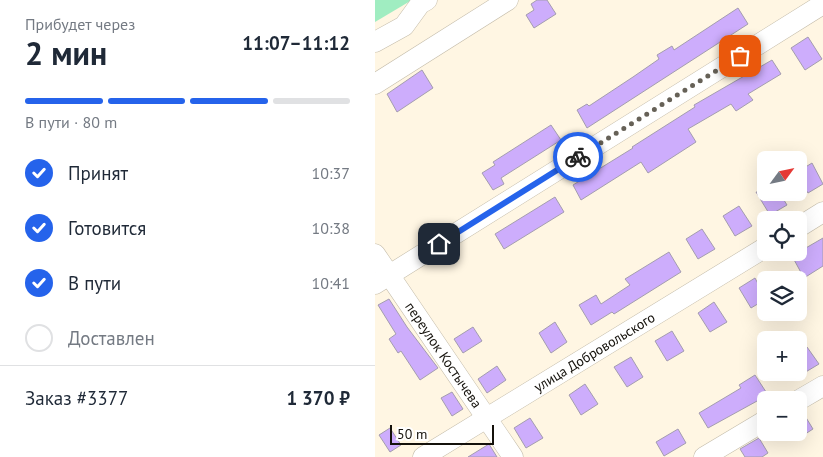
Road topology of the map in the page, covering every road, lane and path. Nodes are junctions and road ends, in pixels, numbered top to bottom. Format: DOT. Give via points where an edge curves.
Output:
graph roads {
  1 [pos="427,0"];
  2 [pos="508,0"];
  3 [pos="823,4"];
  4 [pos="375,42"];
  5 [pos="375,84"];
  6 [pos="823,212"];
  7 [pos="807,222"];
  8 [pos="757,252"];
  9 [pos="375,254"];
  10 [pos="382,280"];
  11 [pos="823,386"];
  12 [pos="807,395"];
  13 [pos="486,418"];
  14 [pos="757,425"];
  15 [pos="423,457"];
  16 [pos="513,457"];
  17 [pos="704,457"];
  1 -- 4 [label="street" via="403,26"];
  2 -- 5 [label="street"];
  3 -- 10 [label="street"];
  6 -- 7 [label="street"];
  8 -- 13 [label="street, улица Добровольского"];
  9 -- 10 [label="street, переулок Костычева"];
  10 -- 13 [label="street, переулок Костычева"];
  11 -- 12 [label="street"];
  13 -- 15 [label="street, улица Добровольского"];
  13 -- 16 [label="street, переулок Костычева"];
  14 -- 17 [label="street"];
}
